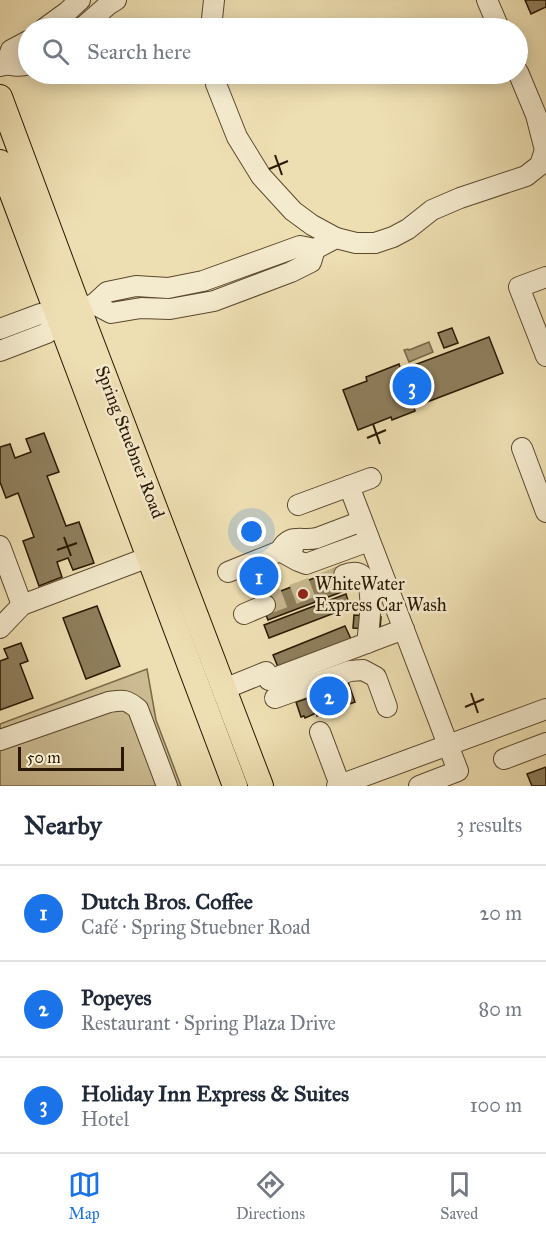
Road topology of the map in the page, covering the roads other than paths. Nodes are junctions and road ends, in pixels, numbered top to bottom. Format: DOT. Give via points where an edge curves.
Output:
graph roads {
  1 [pos="80,0"];
  2 [pos="116,0"];
  3 [pos="214,0"];
  4 [pos="487,0"];
  5 [pos="59,18"];
  6 [pos="93,18"];
  7 [pos="213,18"];
  8 [pos="495,18"];
  9 [pos="18,46"];
  10 [pos="3,65"];
  11 [pos="18,67"];
  12 [pos="216,84"];
  13 [pos="523,84"];
  14 [pos="0,97"];
  15 [pos="0,162"];
  16 [pos="336,238"];
  17 [pos="546,277"];
  18 [pos="78,310"];
  19 [pos="0,329"];
  20 [pos="0,351"];
  21 [pos="546,356"];
  22 [pos="522,448"];
  23 [pos="371,478"];
  24 [pos="349,486"];
  25 [pos="298,505"];
  26 [pos="546,512"];
  27 [pos="366,531"];
  28 [pos="0,546"];
  29 [pos="172,552"];
  30 [pos="149,557"];
  31 [pos="228,572"];
  32 [pos="344,574"];
  33 [pos="21,605"];
  34 [pos="265,605"];
  35 [pos="244,614"];
  36 [pos="0,628"];
  37 [pos="404,629"];
  38 [pos="368,643"];
  39 [pos="270,683"];
  40 [pos="224,689"];
  41 [pos="387,707"];
  42 [pos="546,709"];
  43 [pos="320,732"];
  44 [pos="0,740"];
  45 [pos="546,743"];
  46 [pos="448,745"];
  47 [pos="504,759"];
  48 [pos="338,785"];
  49 [pos="167,786"];
  50 [pos="235,786"];
  51 [pos="261,786"];
  52 [pos="419,786"];
  1 -- 5 [label="street"];
  2 -- 6 [label="street"];
  3 -- 7 [label="street"];
  4 -- 8 [label="street"];
  9 -- 10 [label="street" via="11,50"];
  10 -- 11 [label="street"];
  12 -- 16 [label="street" via="237,137 261,176 292,211"];
  13 -- 16 [label="street" via="545,150 540,165 526,176 432,210 393,237 375,243"];
  14 -- 18 [label="main road, Spring Stuebner Road"];
  15 -- 18 [label="main road, Spring Stuebner Road"];
  16 -- 18 [label="street" via="315,249 311,262 214,301 111,313"];
  17 -- 21 [label="street" via="519,287"];
  18 -- 19 [label="street" via="40,314"];
  18 -- 20 [label="street" via="47,333"];
  18 -- 29 [label="main road, Spring Stuebner Road"];
  18 -- 30 [label="main road, Spring Stuebner Road"];
  22 -- 26 [label="street"];
  23 -- 24 [label="street"];
  24 -- 25 [label="street"];
  24 -- 27 [label="street"];
  27 -- 31 [label="street" via="306,564 280,551"];
  27 -- 37 [label="street"];
  28 -- 33 [label="street"];
  29 -- 30 [label="main road"];
  29 -- 40 [label="main road, Spring Stuebner Road"];
  30 -- 33 [label="street"];
  30 -- 50 [label="main road, Spring Stuebner Road"];
  32 -- 38 [label="street" via="359,572 365,576 371,593"];
  33 -- 36 [label="street"];
  34 -- 35 [label="street"];
  37 -- 38 [label="street"];
  37 -- 46 [label="street"];
  38 -- 39 [label="street"];
  39 -- 40 [label="street"];
  39 -- 41 [label="street" via="363,670 376,677"];
  40 -- 51 [label="main road, Spring Stuebner Road"];
  42 -- 46 [label="street"];
  43 -- 48 [label="street"];
  44 -- 49 [label="street" via="109,702 130,702 138,709"];
  45 -- 47 [label="street"];
  46 -- 48 [label="street"];
  46 -- 52 [label="street" via="458,771"];
}
